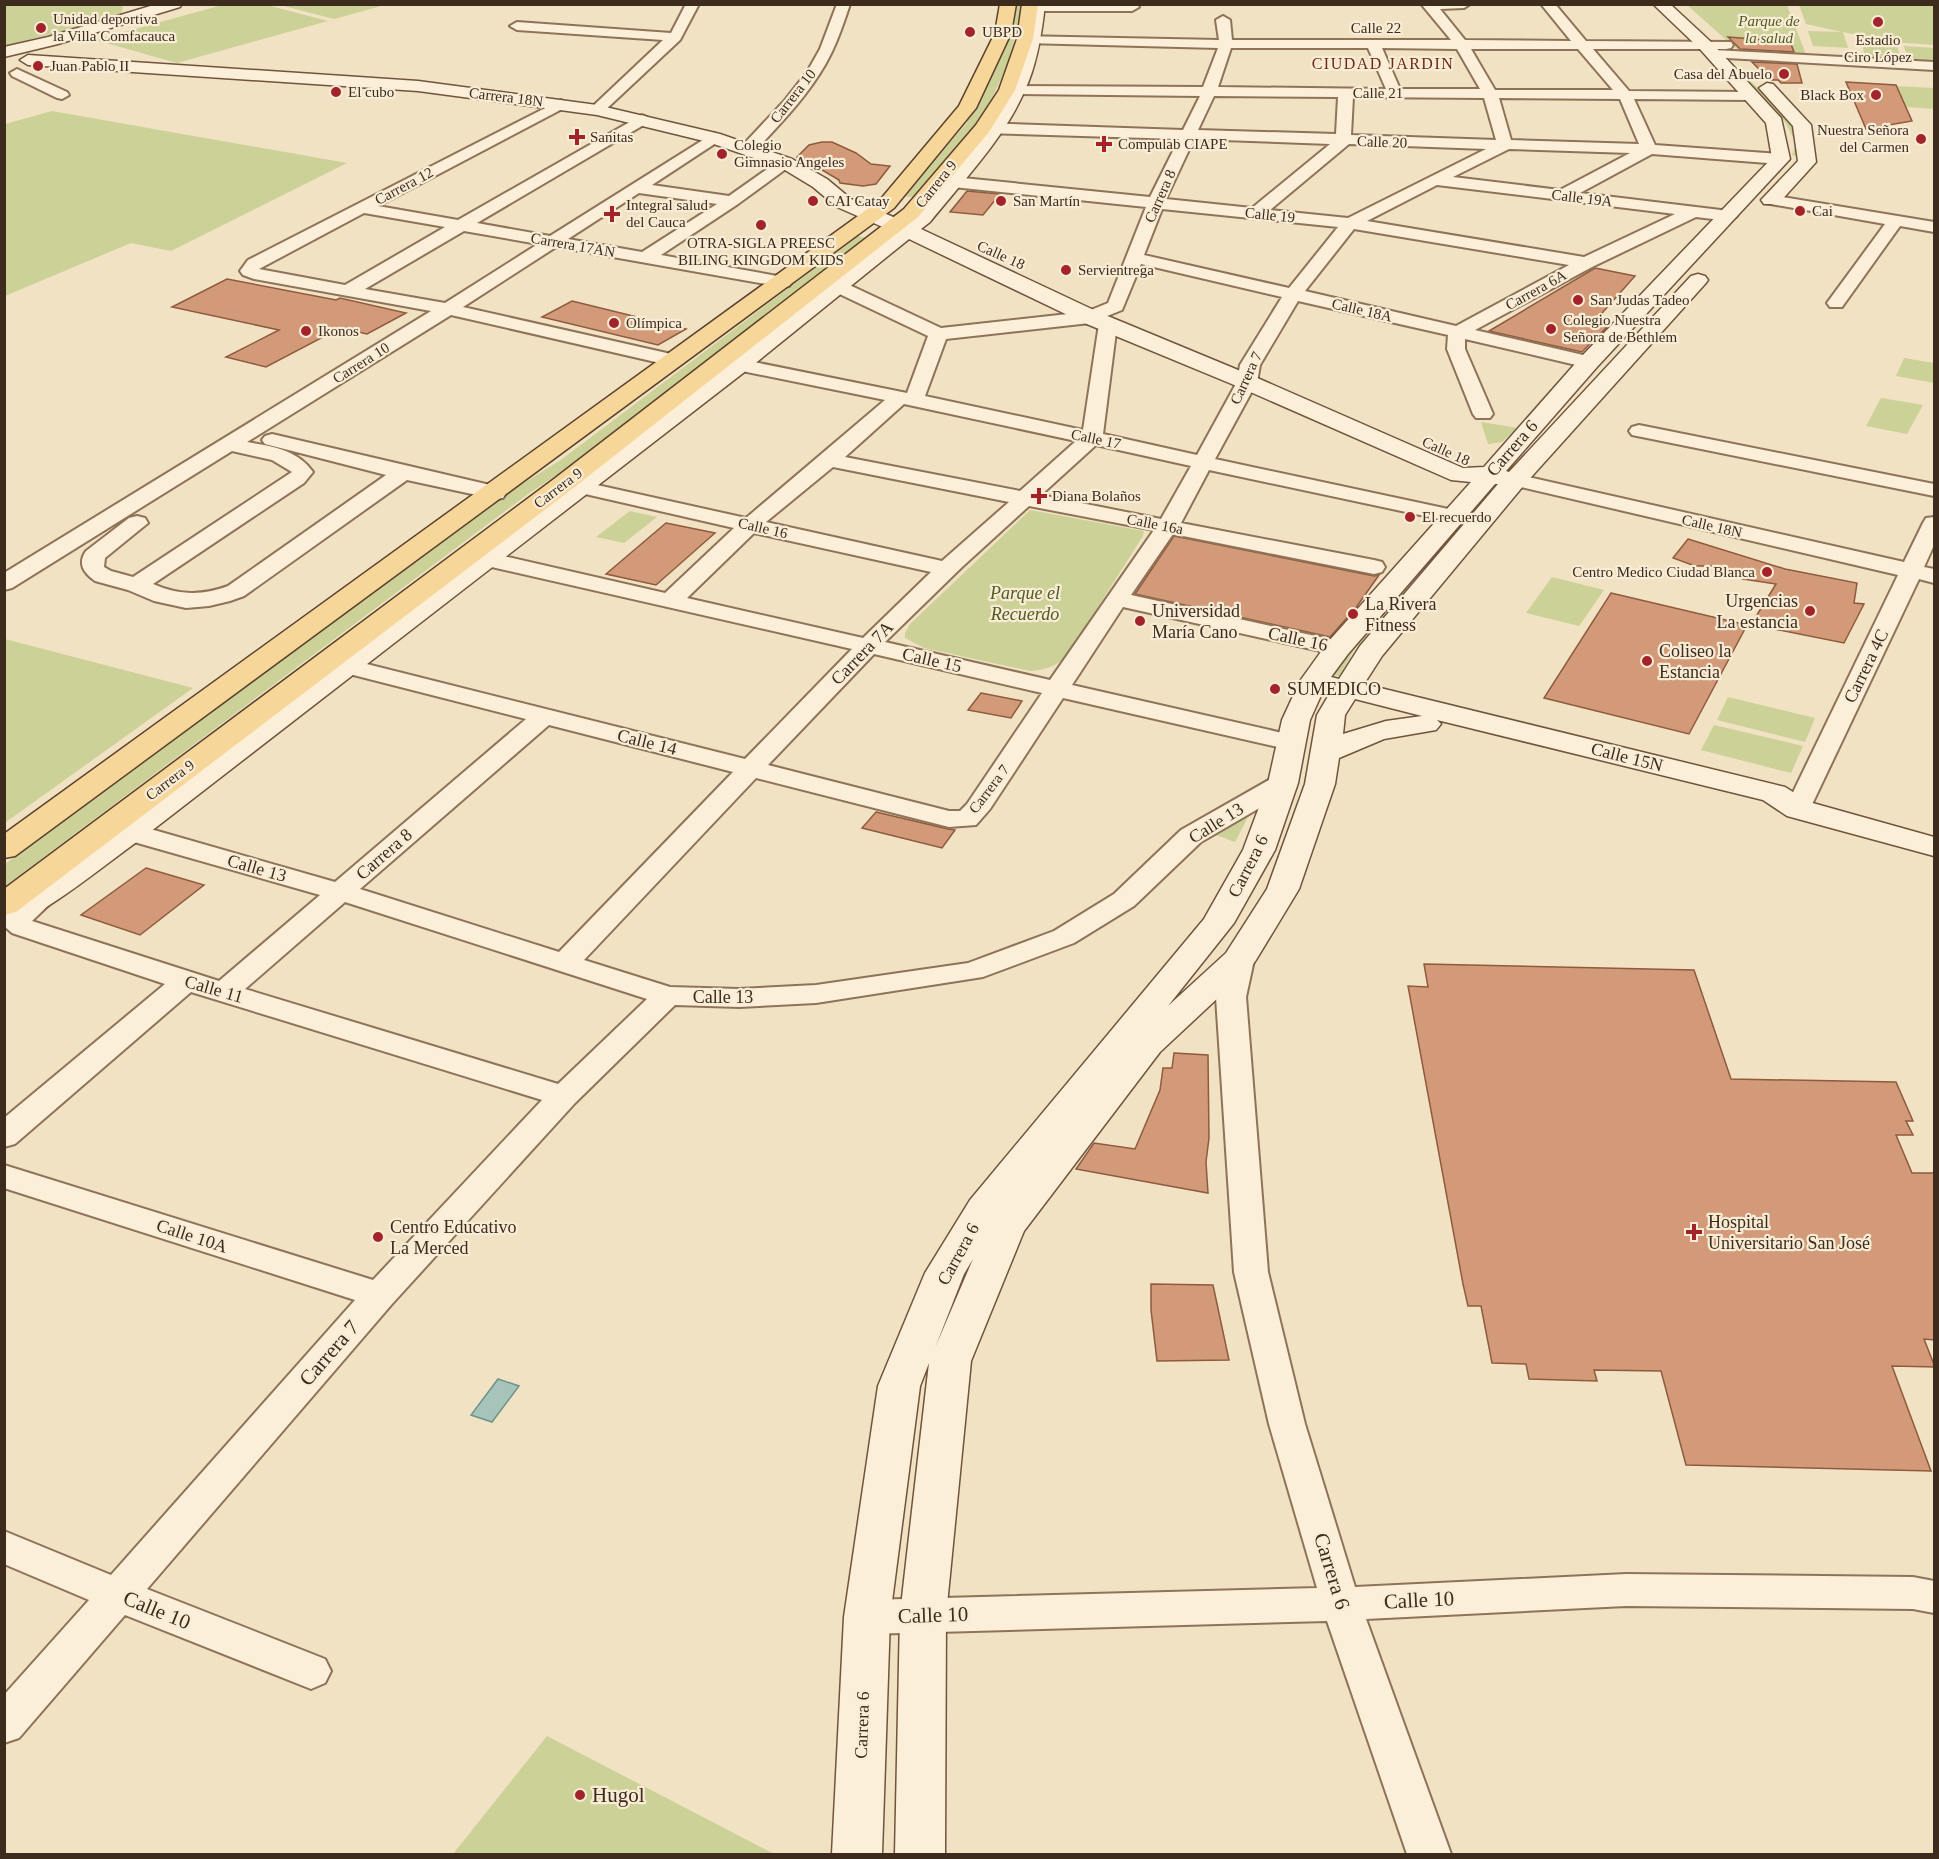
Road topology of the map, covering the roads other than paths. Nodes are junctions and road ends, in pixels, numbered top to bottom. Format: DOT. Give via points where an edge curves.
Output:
graph roads {
  1 [pos="175,4"];
  2 [pos="194,4"];
  3 [pos="693,4"];
  4 [pos="844,4"];
  5 [pos="1008,4"];
  6 [pos="1464,4"];
  7 [pos="1547,4"];
  8 [pos="1660,4"];
  9 [pos="1678,4"];
  10 [pos="1429,5"];
  11 [pos="1033,6"];
  12 [pos="1132,7"];
  13 [pos="1223,20"];
  14 [pos="517,26"];
  15 [pos="675,37"];
  16 [pos="1029,39"];
  17 [pos="58,42"];
  18 [pos="1226,44"];
  19 [pos="1373,45"];
  20 [pos="1462,45"];
  21 [pos="1584,45"];
  22 [pos="1721,50"];
  23 [pos="4,52"];
  24 [pos="1935,66"];
  25 [pos="16,68"];
  26 [pos="1753,81"];
  27 [pos="1012,90"];
  28 [pos="1209,92"];
  29 [pos="1346,93"];
  30 [pos="1395,93"];
  31 [pos="1490,94"];
  32 [pos="62,95"];
  33 [pos="1625,95"];
  34 [pos="561,104"];
  35 [pos="597,110"];
  36 [pos="642,120"];
  37 [pos="989,128"];
  38 [pos="1188,135"];
  39 [pos="714,138"];
  40 [pos="1343,141"];
  41 [pos="1505,145"];
  42 [pos="748,148"];
  43 [pos="1649,149"];
  44 [pos="1781,159"];
  45 [pos="786,163"];
  46 [pos="1434,180"];
  47 [pos="953,182"];
  48 [pos="820,183"];
  49 [pos="637,188"];
  50 [pos="1564,195"];
  51 [pos="1771,200"];
  52 [pos="732,201"];
  53 [pos="843,203"];
  54 [pos="1155,204"];
  55 [pos="363,208"];
  56 [pos="1693,212"];
  57 [pos="1256,213"];
  58 [pos="1729,216"];
  59 [pos="899,218"];
  60 [pos="1895,222"];
  61 [pos="1350,223"];
  62 [pos="458,225"];
  63 [pos="1935,227"];
  64 [pos="553,242"];
  65 [pos="941,247"];
  66 [pos="880,250"];
  67 [pos="645,258"];
  68 [pos="1136,258"];
  69 [pos="1586,263"];
  70 [pos="778,281"];
  71 [pos="837,286"];
  72 [pos="1075,288"];
  73 [pos="346,292"];
  74 [pos="1293,294"];
  75 [pos="1836,303"];
  76 [pos="448,309"];
  77 [pos="1103,311"];
  78 [pos="1458,332"];
  79 [pos="938,334"];
  80 [pos="669,359"];
  81 [pos="1589,362"];
  82 [pos="738,365"];
  83 [pos="1249,374"];
  84 [pos="907,398"];
  85 [pos="1483,414"];
  86 [pos="1639,431"];
  87 [pos="1092,438"];
  88 [pos="245,443"];
  89 [pos="829,460"];
  90 [pos="1203,461"];
  91 [pos="1505,469"];
  92 [pos="403,473"];
  93 [pos="579,487"];
  94 [pos="1935,490"];
  95 [pos="488,491"];
  96 [pos="1027,499"];
  97 [pos="1453,516"];
  98 [pos="113,517"];
  99 [pos="137,523"];
  100 [pos="1935,523"];
  101 [pos="750,525"];
  102 [pos="1168,526"];
  103 [pos="477,556"];
  104 [pos="1374,567"];
  105 [pos="946,569"];
  106 [pos="1924,573"];
  107 [pos="4,583"];
  108 [pos="136,585"];
  109 [pos="1117,599"];
  110 [pos="670,601"];
  111 [pos="397,608"];
  112 [pos="387,633"];
  113 [pos="868,646"];
  114 [pos="1338,648"];
  115 [pos="337,664"];
  116 [pos="1059,688"];
  117 [pos="1326,692"];
  118 [pos="544,716"];
  119 [pos="1426,724"];
  120 [pos="1290,742"];
  121 [pos="1325,754"];
  122 [pos="751,768"];
  123 [pos="1283,783"];
  124 [pos="1798,809"];
  125 [pos="967,819"];
  126 [pos="130,832"];
  127 [pos="1935,847"];
  128 [pos="4,849"];
  129 [pos="73,873"];
  130 [pos="340,892"];
  131 [pos="4,905"];
  132 [pos="4,917"];
  133 [pos="1239,960"];
  134 [pos="563,964"];
  135 [pos="186,981"];
  136 [pos="224,992"];
  137 [pos="668,996"];
  138 [pos="564,1096"];
  139 [pos="4,1136"];
  140 [pos="4,1176"];
  141 [pos="380,1295"];
  142 [pos="4,1546"];
  143 [pos="117,1595"];
  144 [pos="1935,1597"];
  145 [pos="1341,1604"];
  146 [pos="923,1615"];
  147 [pos="867,1617"];
  148 [pos="311,1671"];
  149 [pos="4,1725"];
  150 [pos="857,1854"];
  151 [pos="920,1854"];
  152 [pos="1429,1854"];
  1 -- 17 [label="main road"];
  2 -- 17 [label="main road"];
  3 -- 15 [label="street"];
  4 -- 42 [label="street, Carrera 10" via="814,72"];
  5 -- 59 [label="main road, Carrera 9" via="1003,33 967,108"];
  6 -- 10 [label="street"];
  7 -- 21 [label="street"];
  8 -- 22 [label="main road, Carrera 6"];
  9 -- 22 [label="main road, Carrera 6"];
  10 -- 20 [label="street"];
  11 -- 12 [label="street"];
  11 -- 16 [label="main road"];
  13 -- 18 [label="street, Carrera 8"];
  14 -- 15 [label="street"];
  15 -- 35 [label="street"];
  16 -- 18 [label="street, Calle 22"];
  16 -- 27 [label="main road"];
  17 -- 23 [label="main road"];
  17 -- 25 [label="main road"];
  18 -- 19 [label="street, Calle 22"];
  18 -- 28 [label="street, Carrera 8"];
  19 -- 20 [label="street, Calle 22"];
  19 -- 30 [label="street"];
  20 -- 21 [label="street, Calle 22"];
  20 -- 31 [label="street"];
  21 -- 22 [label="street, Calle 22"];
  21 -- 33 [label="street"];
  22 -- 24 [label="street, Calle 22"];
  22 -- 26 [label="main road, Carrera 6"];
  23 -- 25 [label="main road, Carrera 18N"];
  25 -- 32 [label="street"];
  25 -- 34 [label="main road, Carrera 18N" via="148,67 418,86"];
  26 -- 33 [label="street, Calle 21"];
  26 -- 44 [label="main road, Carrera 6" via="1775,122"];
  26 -- 51 [label="main road, Carrera 6" via="1802,125 1808,162"];
  27 -- 28 [label="street, Calle 21"];
  27 -- 37 [label="main road"];
  28 -- 29 [label="street, Calle 21"];
  28 -- 38 [label="street, Carrera 8"];
  29 -- 30 [label="street, Calle 21"];
  29 -- 40 [label="street"];
  30 -- 31 [label="street, Calle 21"];
  31 -- 33 [label="street, Calle 21"];
  31 -- 41 [label="street"];
  33 -- 43 [label="street"];
  34 -- 35 [label="main road, Carrera 18N"];
  34 -- 55 [label="street, Carrera 12"];
  35 -- 36 [label="main road, Carrera 18N"];
  36 -- 39 [label="main road, Carrera 18N"];
  36 -- 62 [label="street"];
  37 -- 38 [label="street, Calle 20"];
  37 -- 47 [label="main road"];
  37 -- 59 [label="main road, Carrera 9"];
  38 -- 40 [label="street, Calle 20"];
  38 -- 54 [label="street, Carrera 8"];
  39 -- 42 [label="main road, Carrera 18N"];
  39 -- 49 [label="street, Carrera 10"];
  40 -- 41 [label="street, Calle 20"];
  40 -- 57 [label="street"];
  41 -- 43 [label="street, Calle 20"];
  41 -- 46 [label="street, Carrera 7"];
  42 -- 45 [label="main road, Carrera 18N"];
  43 -- 44 [label="street, Calle 20"];
  43 -- 50 [label="street"];
  44 -- 58 [label="main road, Carrera 6"];
  45 -- 48 [label="main road, Carrera 18N"];
  45 -- 52 [label="street"];
  46 -- 50 [label="street, Calle 19A"];
  46 -- 61 [label="street, Carrera 7"];
  47 -- 54 [label="street, Calle 19"];
  47 -- 59 [label="main road"];
  48 -- 53 [label="main road, Carrera 18N"];
  48 -- 59 [label="main road, Calle 18"];
  49 -- 52 [label="street"];
  49 -- 64 [label="street, Carrera 10"];
  50 -- 56 [label="street, Calle 19A"];
  51 -- 60 [label="street"];
  51 -- 91 [label="main road, Carrera 6"];
  52 -- 67 [label="street"];
  53 -- 59 [label="main road, Calle 18"];
  54 -- 57 [label="street, Calle 19"];
  54 -- 68 [label="street, Carrera 8"];
  55 -- 62 [label="street, Carrera 17AN"];
  55 -- 73 [label="street, Carrera 12" via="254,264 249,271"];
  56 -- 58 [label="street, Calle 19A"];
  56 -- 69 [label="street, Carrera 6A"];
  57 -- 61 [label="street, Calle 19"];
  58 -- 81 [label="main road, Carrera 6"];
  59 -- 65 [label="main road, Calle 18"];
  59 -- 66 [label="main road"];
  59 -- 70 [label="main road, Carrera 9" via="853,227"];
  59 -- 72 [label="main road, Calle 18"];
  59 -- 103 [label="main road, Carrera 9"];
  60 -- 63 [label="street"];
  60 -- 75 [label="street"];
  61 -- 69 [label="street, Calle 19"];
  61 -- 74 [label="street, Carrera 7"];
  62 -- 64 [label="street, Carrera 17AN"];
  62 -- 73 [label="street"];
  64 -- 67 [label="street, Carrera 17AN"];
  64 -- 76 [label="street, Carrera 10"];
  65 -- 66 [label="main road" via="903,244"];
  65 -- 77 [label="main road, Calle 18"];
  66 -- 71 [label="main road"];
  67 -- 70 [label="street, Carrera 17AN"];
  68 -- 74 [label="street, Calle 18A"];
  68 -- 77 [label="street, Carrera 8"];
  69 -- 78 [label="street, Carrera 6A"];
  70 -- 80 [label="main road, Carrera 9"];
  71 -- 79 [label="street"];
  71 -- 82 [label="main road"];
  73 -- 76 [label="street"];
  74 -- 78 [label="street, Calle 18A"];
  74 -- 83 [label="street, Carrera 7"];
  76 -- 80 [label="street"];
  76 -- 88 [label="street, Carrera 10"];
  77 -- 79 [label="street"];
  77 -- 83 [label="main road, Calle 18"];
  77 -- 87 [label="street"];
  78 -- 81 [label="street, Calle 18A"];
  78 -- 85 [label="street" via="1456,349"];
  79 -- 84 [label="street"];
  80 -- 95 [label="main road, Carrera 9"];
  81 -- 91 [label="main road, Carrera 6"];
  82 -- 84 [label="street, Calle 17"];
  82 -- 93 [label="main road"];
  83 -- 90 [label="street, Carrera 7"];
  83 -- 91 [label="main road, Calle 18" via="1448,452 1480,454"];
  83 -- 91 [label="main road, Calle 18" via="1460,474"];
  84 -- 87 [label="street, Calle 17"];
  84 -- 89 [label="street"];
  86 -- 94 [label="street"];
  87 -- 90 [label="street, Calle 17"];
  87 -- 96 [label="street, Carrera 7A"];
  88 -- 92 [label="street"];
  88 -- 98 [label="street, Carrera 10"];
  88 -- 99 [label="street"];
  88 -- 108 [label="street" via="285,458 303,472"];
  89 -- 96 [label="street, Calle 16a"];
  89 -- 101 [label="street"];
  90 -- 97 [label="street, Calle 17"];
  90 -- 102 [label="street, Carrera 7"];
  91 -- 97 [label="main road, Carrera 6"];
  91 -- 106 [label="street, Calle 18N"];
  91 -- 117 [label="main road, Carrera 6" via="1370,652"];
  92 -- 95 [label="street"];
  92 -- 108 [label="street" via="236,591 206,602 180,601"];
  93 -- 101 [label="street, Calle 16"];
  93 -- 103 [label="main road"];
  95 -- 128 [label="main road, Carrera 9"];
  96 -- 102 [label="street, Calle 16a"];
  96 -- 105 [label="street, Carrera 7A"];
  97 -- 114 [label="main road, Carrera 6"];
  98 -- 99 [label="street"];
  98 -- 107 [label="street, Carrera 10"];
  99 -- 108 [label="street" via="94,556 93,569 103,576"];
  100 -- 106 [label="street, Carrera 4C"];
  101 -- 105 [label="street, Calle 16"];
  101 -- 110 [label="street"];
  102 -- 104 [label="street, Calle 16a"];
  102 -- 109 [label="street, Carrera 7"];
  103 -- 110 [label="street, Calle 15"];
  103 -- 111 [label="main road, Carrera 9"];
  103 -- 112 [label="main road"];
  105 -- 113 [label="street, Carrera 7A"];
  106 -- 124 [label="street, Carrera 4C"];
  109 -- 114 [label="street, Calle 16"];
  109 -- 116 [label="street, Carrera 7"];
  110 -- 113 [label="street, Calle 15"];
  111 -- 112 [label="main road"];
  111 -- 115 [label="main road, Carrera 9"];
  112 -- 115 [label="main road"];
  113 -- 116 [label="street, Calle 15"];
  113 -- 122 [label="street, Carrera 7A"];
  114 -- 117 [label="main road, Carrera 6"];
  115 -- 118 [label="street, Calle 14"];
  115 -- 126 [label="main road"];
  115 -- 131 [label="main road, Carrera 9"];
  116 -- 120 [label="street, Calle 15"];
  116 -- 125 [label="street, Carrera 7"];
  117 -- 119 [label="main road"];
  117 -- 120 [label="main road, Carrera 6"];
  117 -- 121 [label="main road, Carrera 6" via="1331,715"];
  117 -- 124 [label="main road, Calle 15N" via="1774,793"];
  118 -- 122 [label="street, Calle 14"];
  118 -- 130 [label="street, Carrera 8"];
  119 -- 121 [label="main road" via="1364,735"];
  119 -- 124 [label="main road" via="1766,809"];
  120 -- 123 [label="main road, Carrera 6"];
  121 -- 133 [label="main road, Carrera 6" via="1320,784 1283,889"];
  122 -- 125 [label="street, Calle 14" via="949,819"];
  122 -- 134 [label="street, Carrera 7A"];
  123 -- 137 [label="street, Calle 13" via="1191,836 1114,907 1064,937 973,971 816,994"];
  123 -- 147 [label="main road, Carrera 6" via="1259,850 1218,923 984,1209 945,1274 899,1386"];
  124 -- 127 [label="main road, Calle 15N"];
  126 -- 129 [label="main road"];
  126 -- 130 [label="street, Calle 13"];
  129 -- 132 [label="main road"];
  129 -- 135 [label="street, Calle 11" via="16,922 41,934"];
  130 -- 134 [label="street, Calle 13"];
  130 -- 136 [label="street, Carrera 8"];
  133 -- 145 [label="street, Carrera 6" via="1231,997 1251,1272 1287,1424"];
  133 -- 146 [label="main road, Carrera 6" via="1148,1044 1007,1226 950,1361"];
  134 -- 137 [label="street, Calle 13"];
  135 -- 136 [label="street, Calle 11"];
  135 -- 139 [label="street"];
  136 -- 138 [label="street, Calle 11"];
  137 -- 138 [label="street, Carrera 7"];
  138 -- 141 [label="street, Carrera 7"];
  140 -- 141 [label="street, Calle 10A"];
  141 -- 143 [label="street, Carrera 7"];
  142 -- 143 [label="street, Calle 10"];
  143 -- 148 [label="street, Calle 10"];
  143 -- 149 [label="street, Carrera 7"];
  144 -- 145 [label="street, Calle 10" via="1913,1593 1626,1590"];
  145 -- 146 [label="street, Calle 10"];
  145 -- 152 [label="street, Carrera 6"];
  146 -- 147 [label="street, Calle 10"];
  146 -- 151 [label="main road, Carrera 6"];
  147 -- 150 [label="main road, Carrera 6"];
}
